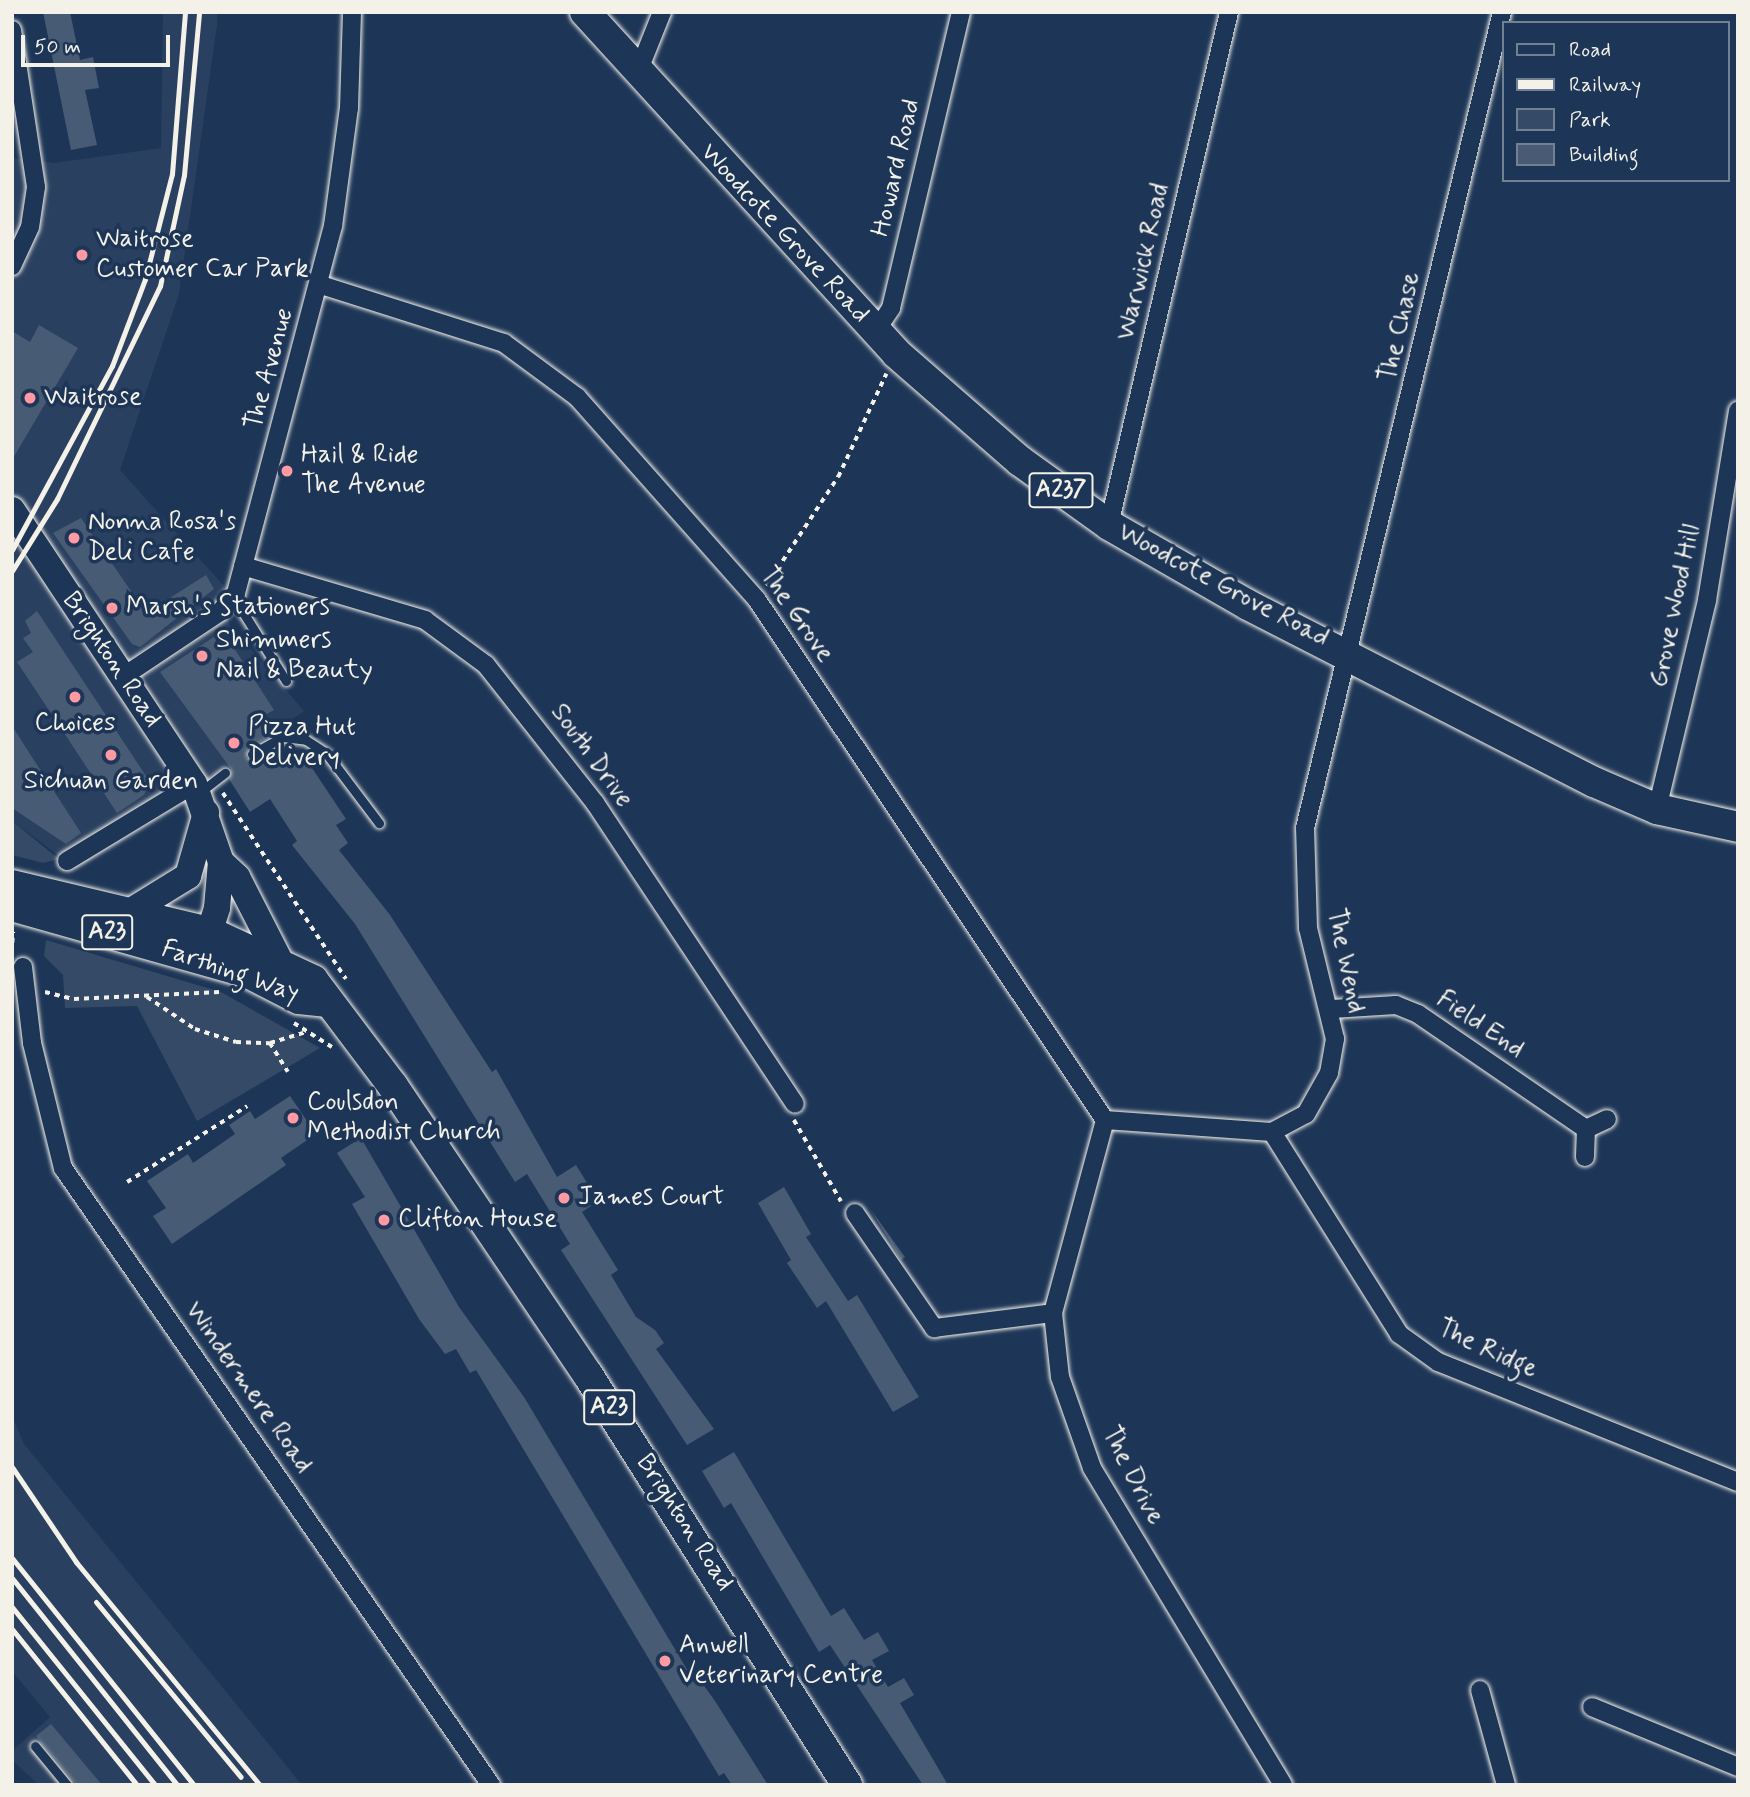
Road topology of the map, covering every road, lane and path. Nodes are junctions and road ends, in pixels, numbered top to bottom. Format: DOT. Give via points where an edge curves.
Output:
graph roads {
  1 [pos="352,12"];
  2 [pos="585,12"];
  3 [pos="662,12"];
  4 [pos="961,12"];
  5 [pos="1229,12"];
  6 [pos="1502,12"];
  7 [pos="12,30"];
  8 [pos="638,72"];
  9 [pos="12,266"];
  10 [pos="321,285"];
  11 [pos="875,332"];
  12 [pos="896,353"];
  13 [pos="1738,411"];
  14 [pos="12,510"];
  15 [pos="1109,524"];
  16 [pos="243,566"];
  17 [pos="234,598"];
  18 [pos="757,600"];
  19 [pos="1352,654"];
  20 [pos="121,678"];
  21 [pos="286,681"];
  22 [pos="252,754"];
  23 [pos="225,773"];
  24 [pos="201,794"];
  25 [pos="1657,809"];
  26 [pos="379,823"];
  27 [pos="1738,827"];
  28 [pos="67,860"];
  29 [pos="221,862"];
  30 [pos="12,885"];
  31 [pos="131,911"];
  32 [pos="13,916"];
  33 [pos="12,943"];
  34 [pos="205,945"];
  35 [pos="279,959"];
  36 [pos="23,967"];
  37 [pos="231,989"];
  38 [pos="338,992"];
  39 [pos="36,993"];
  40 [pos="145,995"];
  41 [pos="1332,1009"];
  42 [pos="287,1019"];
  43 [pos="308,1032"];
  44 [pos="270,1043"];
  45 [pos="337,1051"];
  46 [pos="288,1072"];
  47 [pos="795,1104"];
  48 [pos="247,1106"];
  49 [pos="1607,1119"];
  50 [pos="1105,1120"];
  51 [pos="1586,1129"];
  52 [pos="1272,1132"];
  53 [pos="1585,1157"];
  54 [pos="127,1182"];
  55 [pos="855,1213"];
  56 [pos="1053,1313"];
  57 [pos="1738,1482"];
  58 [pos="1480,1690"];
  59 [pos="1592,1707"];
  60 [pos="35,1746"];
  61 [pos="1738,1767"];
  62 [pos="1738,1779"];
  63 [pos="67,1785"];
  64 [pos="491,1785"];
  65 [pos="847,1785"];
  66 [pos="1283,1785"];
  67 [pos="1506,1785"];
  68 [pos="1735,1785"];
  1 -- 10 [label="street, The Avenue" via="342,167"];
  2 -- 8 [label="main road, Woodcote Grove Road / A237"];
  3 -- 8 [label="street"];
  4 -- 11 [label="street, Howard Road" via="891,308"];
  5 -- 15 [label="street, Warwick Road"];
  6 -- 19 [label="street, The Chase"];
  7 -- 9 [label="street" via="36,187 30,227"];
  8 -- 11 [label="main road, Woodcote Grove Road / A237"];
  10 -- 16 [label="street, The Avenue"];
  10 -- 18 [label="street, The Grove" via="466,326 538,364 653,478"];
  11 -- 12 [label="main road, Woodcote Grove Road / A237"];
  12 -- 15 [label="main road, Woodcote Grove Road / A237" via="1020,461"];
  12 -- 18 [label="path" via="838,477"];
  13 -- 25 [label="street, Grove Wood Hill" via="1707,600"];
  14 -- 20 [label="main road, Brighton Road"];
  15 -- 19 [label="main road, Woodcote Grove Road / A237" via="1248,605"];
  16 -- 17 [label="street, The Avenue"];
  16 -- 47 [label="street, South Drive" via="425,620 486,665 595,803"];
  17 -- 20 [label="street"];
  17 -- 21 [label="lane"];
  18 -- 50 [label="street, The Grove"];
  19 -- 25 [label="main road, Woodcote Grove Road / A237"];
  19 -- 41 [label="street, The Wend" via="1305,828 1308,928"];
  20 -- 24 [label="main road, Brighton Road"];
  22 -- 26 [label="lane" via="283,737 306,740 326,753"];
  23 -- 24 [label="lane"];
  24 -- 28 [label="street"];
  24 -- 29 [label="main road, Brighton Road"];
  24 -- 31 [label="main road" via="188,876"];
  24 -- 38 [label="path" via="224,793"];
  25 -- 27 [label="main road, Woodcote Grove Road / A237"];
  29 -- 34 [label="main road, Brighton Road"];
  29 -- 35 [label="main road, Brighton Road" via="237,877"];
  30 -- 31 [label="main road, Farthing Way / A23"];
  31 -- 34 [label="main road, Farthing Way / A23"];
  32 -- 33 [label="path"];
  32 -- 34 [label="main road, Farthing Way / A23"];
  34 -- 35 [label="main road, A23"];
  34 -- 38 [label="main road, Farthing Way / A23" via="299,999"];
  35 -- 38 [label="main road, Brighton Road / A23"];
  36 -- 39 [label="street, Windermere Road"];
  37 -- 40 [label="path" via="223,986 220,992"];
  38 -- 65 [label="main road, Brighton Road / A23" via="393,1086 589,1375"];
  39 -- 40 [label="path" via="75,999"];
  39 -- 64 [label="street, Windermere Road" via="32,1043 63,1168"];
  40 -- 44 [label="path" via="207,1034"];
  41 -- 51 [label="street, Field End" via="1396,1005 1418,1014"];
  41 -- 52 [label="street, The Wend" via="1329,1073 1306,1114"];
  42 -- 43 [label="path"];
  43 -- 44 [label="path"];
  43 -- 45 [label="path"];
  44 -- 46 [label="path"];
  47 -- 55 [label="path" via="794,1124"];
  48 -- 54 [label="path"];
  49 -- 51 [label="street"];
  50 -- 52 [label="street"];
  50 -- 56 [label="street, The Drive"];
  51 -- 53 [label="street"];
  52 -- 57 [label="street, The Ridge" via="1399,1334 1438,1362"];
  55 -- 56 [label="street" via="934,1328"];
  56 -- 66 [label="street, The Drive" via="1060,1377 1092,1468"];
  58 -- 67 [label="street"];
  59 -- 61 [label="street"];
  60 -- 63 [label="lane"];
  62 -- 68 [label="street"];
}
